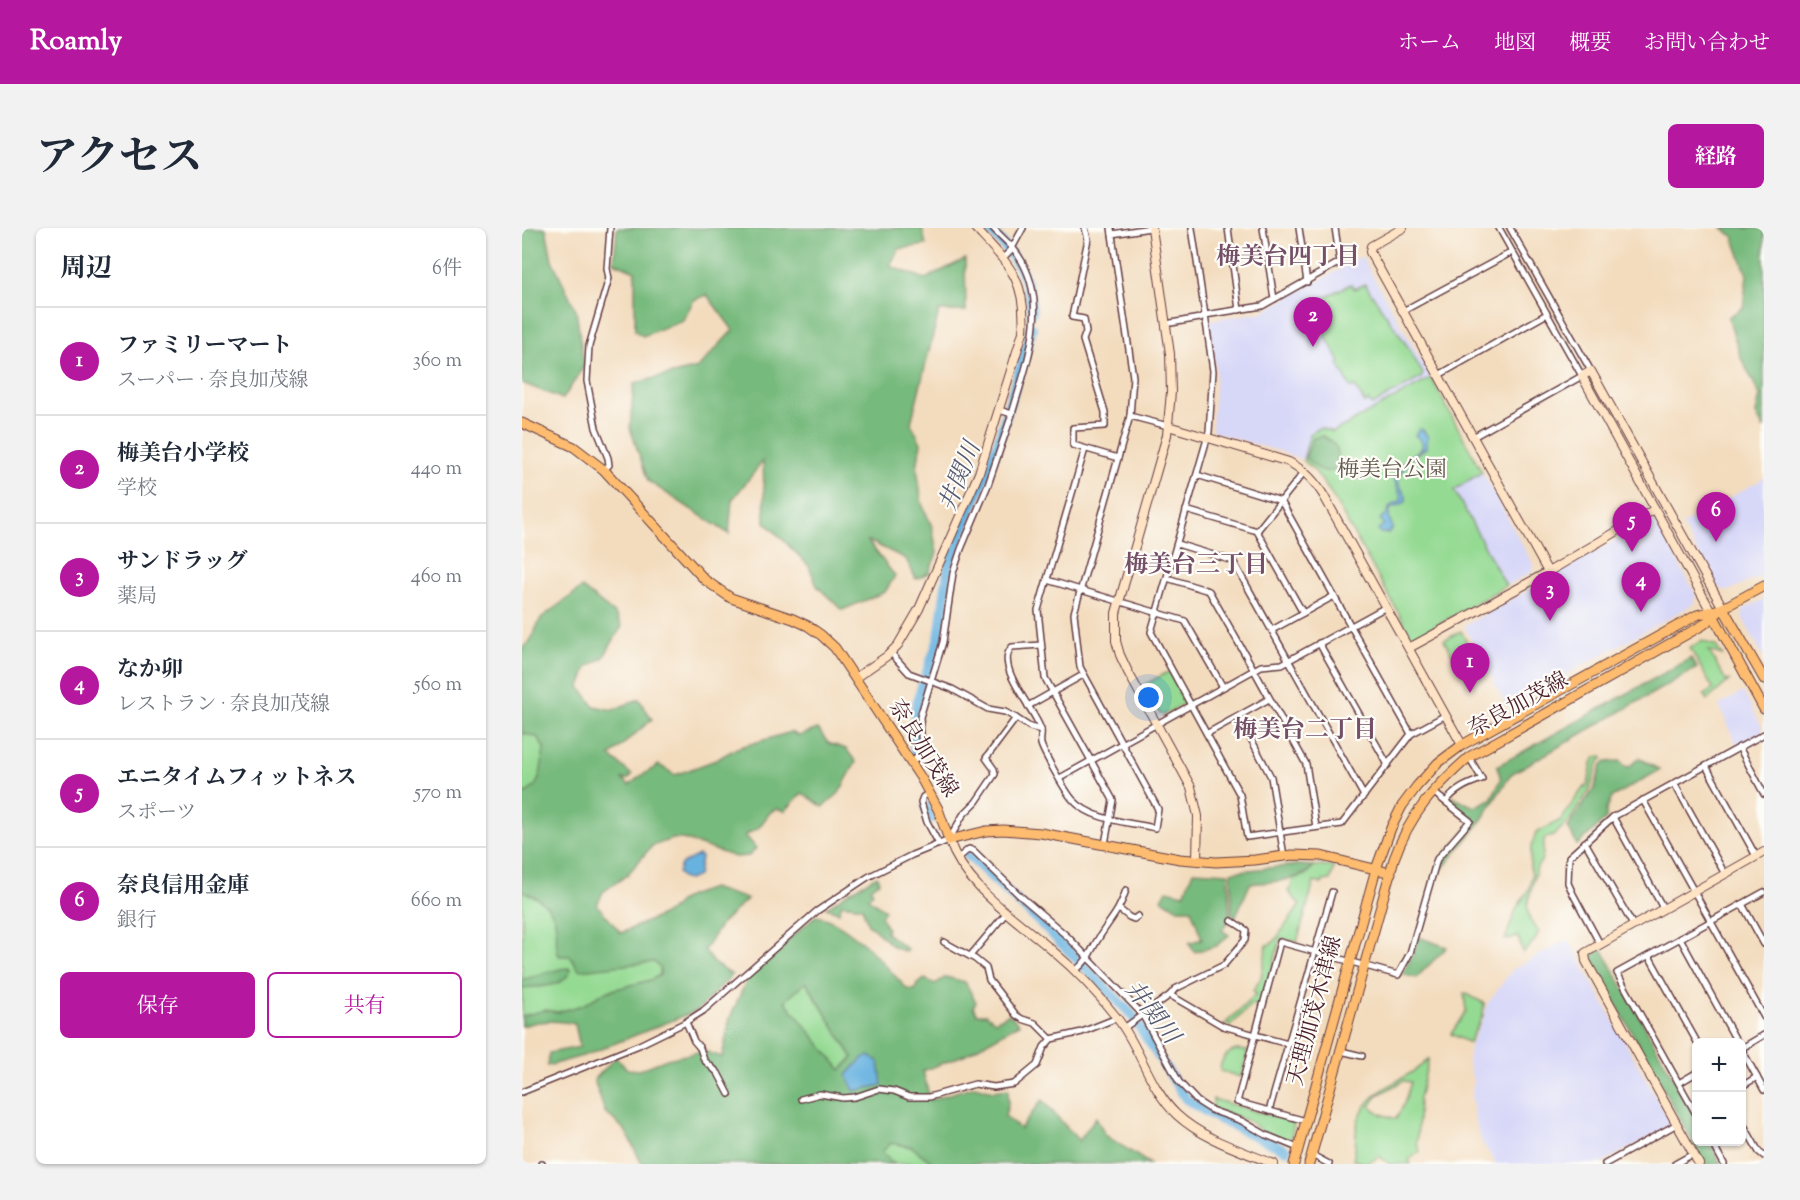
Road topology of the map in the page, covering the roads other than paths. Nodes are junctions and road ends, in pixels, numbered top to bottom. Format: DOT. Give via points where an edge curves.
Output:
graph roads {
  1 [pos="610,228"];
  2 [pos="975,228"];
  3 [pos="993,228"];
  4 [pos="1023,228"];
  5 [pos="1085,228"];
  6 [pos="1151,228"];
  7 [pos="1192,228"];
  8 [pos="1228,228"];
  9 [pos="1263,228"];
  10 [pos="1299,228"];
  11 [pos="1335,228"];
  12 [pos="1403,228"];
  13 [pos="1499,228"];
  14 [pos="1510,228"];
  15 [pos="1112,231"];
  16 [pos="1512,252"];
  17 [pos="1008,253"];
  18 [pos="1307,282"];
  19 [pos="1274,299"];
  20 [pos="1239,310"];
  21 [pos="1402,311"];
  22 [pos="1547,314"];
  23 [pos="1205,315"];
  24 [pos="1171,322"];
  25 [pos="1591,371"];
  26 [pos="1439,375"];
  27 [pos="1582,376"];
  28 [pos="1007,413"];
  29 [pos="1130,416"];
  30 [pos="522,423"];
  31 [pos="1168,426"];
  32 [pos="1473,436"];
  33 [pos="1207,438"];
  34 [pos="1085,449"];
  35 [pos="1119,459"];
  36 [pos="604,470"];
  37 [pos="1305,471"];
  38 [pos="1197,475"];
  39 [pos="1281,501"];
  40 [pos="1186,510"];
  41 [pos="1655,510"];
  42 [pos="1257,531"];
  43 [pos="1177,544"];
  44 [pos="1548,572"];
  45 [pos="1167,578"];
  46 [pos="1047,580"];
  47 [pos="1764,586"];
  48 [pos="1081,590"];
  49 [pos="1334,596"];
  50 [pos="1119,601"];
  51 [pos="1386,607"];
  52 [pos="1723,608"];
  53 [pos="1157,612"];
  54 [pos="1303,613"];
  55 [pos="1712,614"];
  56 [pos="1350,625"];
  57 [pos="1272,630"];
  58 [pos="1319,643"];
  59 [pos="1041,645"];
  60 [pos="1409,648"];
  61 [pos="891,653"];
  62 [pos="1288,660"];
  63 [pos="1254,669"];
  64 [pos="1083,675"];
  65 [pos="855,678"];
  66 [pos="1764,679"];
  67 [pos="930,681"];
  68 [pos="1223,687"];
  69 [pos="1053,692"];
  70 [pos="1269,699"];
  71 [pos="1191,704"];
  72 [pos="1028,706"];
  73 [pos="1764,708"];
  74 [pos="1446,714"];
  75 [pos="1239,716"];
  76 [pos="1016,718"];
  77 [pos="1157,724"];
  78 [pos="1041,730"];
  79 [pos="1208,733"];
  80 [pos="1411,734"];
  81 [pos="1764,734"];
  82 [pos="1122,743"];
  83 [pos="1462,745"];
  84 [pos="1739,747"];
  85 [pos="1469,757"];
  86 [pos="1091,760"];
  87 [pos="912,763"];
  88 [pos="1388,765"];
  89 [pos="1706,766"];
  90 [pos="1060,778"];
  91 [pos="1674,783"];
  92 [pos="930,792"];
  93 [pos="1432,792"];
  94 [pos="1764,794"];
  95 [pos="1364,796"];
  96 [pos="1644,800"];
  97 [pos="1446,802"];
  98 [pos="1613,817"];
  99 [pos="1110,818"];
  100 [pos="1316,828"];
  101 [pos="1281,832"];
  102 [pos="949,840"];
  103 [pos="1585,842"];
  104 [pos="939,844"];
  105 [pos="1105,844"];
  106 [pos="1764,852"];
  107 [pos="1284,856"];
  108 [pos="1756,856"];
  109 [pos="957,859"];
  110 [pos="1197,860"];
  111 [pos="1376,869"];
  112 [pos="1391,873"];
  113 [pos="1725,874"];
  114 [pos="1126,890"];
  115 [pos="1694,891"];
  116 [pos="1332,892"];
  117 [pos="1764,892"];
  118 [pos="1742,904"];
  119 [pos="1663,908"];
  120 [pos="1119,909"];
  121 [pos="1007,912"];
  122 [pos="1138,916"];
  123 [pos="1232,921"];
  124 [pos="1711,921"];
  125 [pos="1633,925"];
  126 [pos="1680,938"];
  127 [pos="944,942"];
  128 [pos="1600,944"];
  129 [pos="1764,944"];
  130 [pos="1314,951"];
  131 [pos="970,956"];
  132 [pos="1649,956"];
  133 [pos="1089,958"];
  134 [pos="1350,961"];
  135 [pos="1365,964"];
  136 [pos="1077,969"];
  137 [pos="1170,995"];
  138 [pos="1143,1014"];
  139 [pos="1764,1017"];
  140 [pos="1117,1018"];
  141 [pos="686,1022"];
  142 [pos="1126,1026"];
  143 [pos="1256,1035"];
  144 [pos="1764,1035"];
  145 [pos="1695,1038"];
  146 [pos="1735,1038"];
  147 [pos="1051,1039"];
  148 [pos="1288,1044"];
  149 [pos="1746,1046"];
  150 [pos="1341,1051"];
  151 [pos="1362,1056"];
  152 [pos="1746,1056"];
  153 [pos="1692,1075"];
  154 [pos="1757,1077"];
  155 [pos="1679,1083"];
  156 [pos="1746,1084"];
  157 [pos="1764,1090"];
  158 [pos="522,1092"];
  159 [pos="729,1094"];
  160 [pos="801,1099"];
  161 [pos="1692,1105"];
  162 [pos="1269,1111"];
  163 [pos="1306,1121"];
  164 [pos="1677,1124"];
  165 [pos="1746,1129"];
  166 [pos="1714,1146"];
  167 [pos="1298,1148"];
  168 [pos="1693,1154"];
  169 [pos="1764,1156"];
  170 [pos="1310,1159"];
  171 [pos="1274,1164"];
  172 [pos="1294,1164"];
  173 [pos="1329,1164"];
  174 [pos="1605,1164"];
  175 [pos="1675,1164"];
  176 [pos="1699,1164"];
  177 [pos="1724,1164"];
  1 -- 36 [label="street" via="609,278 588,346 587,381 596,428 608,458 609,465"];
  2 -- 17 [label="street"];
  3 -- 17 [label="street"];
  4 -- 17 [label="street"];
  5 -- 34 [label="street" via="1088,239 1072,317 1084,319 1083,340 1105,411 1105,426 1073,428 1073,445"];
  6 -- 15 [label="street"];
  6 -- 31 [label="street" via="1170,354"];
  7 -- 23 [label="street"];
  8 -- 20 [label="street"];
  9 -- 19 [label="street"];
  10 -- 18 [label="street"];
  11 -- 18 [label="street" via="1340,262"];
  12 -- 21 [label="street" via="1371,246 1370,252"];
  13 -- 16 [label="street"];
  14 -- 25 [label="street"];
  15 -- 29 [label="street" via="1133,377"];
  16 -- 21 [label="street"];
  16 -- 22 [label="street"];
  17 -- 28 [label="street" via="1019,285 1024,318"];
  17 -- 28 [label="street" via="1029,274 1036,313 1029,356"];
  18 -- 19 [label="street"];
  19 -- 20 [label="street" via="1262,306"];
  20 -- 23 [label="street"];
  21 -- 26 [label="street"];
  22 -- 26 [label="street"];
  22 -- 27 [label="street"];
  23 -- 24 [label="street"];
  23 -- 33 [label="street" via="1213,371"];
  25 -- 27 [label="street"];
  25 -- 52 [label="street"];
  26 -- 32 [label="street"];
  27 -- 32 [label="street"];
  27 -- 41 [label="street"];
  28 -- 61 [label="street" via="908,631"];
  28 -- 67 [label="street" via="988,485 953,573 943,642"];
  29 -- 31 [label="street"];
  29 -- 35 [label="street"];
  30 -- 36 [label="main road, 奈良加茂線" via="574,447"];
  31 -- 33 [label="street"];
  31 -- 50 [label="street"];
  32 -- 44 [label="street"];
  33 -- 37 [label="street" via="1289,462"];
  33 -- 38 [label="street"];
  34 -- 35 [label="street"];
  34 -- 46 [label="street"];
  35 -- 48 [label="street"];
  36 -- 65 [label="main road, 奈良加茂線" via="705,580 731,598 808,626 835,648"];
  37 -- 39 [label="street"];
  37 -- 51 [label="street" via="1324,496"];
  38 -- 39 [label="street"];
  38 -- 40 [label="street"];
  39 -- 42 [label="street"];
  39 -- 49 [label="street"];
  40 -- 42 [label="street"];
  40 -- 43 [label="street"];
  41 -- 44 [label="street"];
  41 -- 55 [label="street"];
  42 -- 54 [label="street"];
  43 -- 45 [label="street"];
  43 -- 57 [label="street" via="1233,561"];
  44 -- 60 [label="street"];
  45 -- 53 [label="street"];
  45 -- 63 [label="street" via="1209,591"];
  46 -- 48 [label="street"];
  46 -- 59 [label="street" via="1038,610"];
  47 -- 52 [label="main road, 奈良加茂線"];
  48 -- 50 [label="street"];
  48 -- 64 [label="street" via="1074,613"];
  49 -- 54 [label="street"];
  49 -- 56 [label="street"];
  50 -- 53 [label="street"];
  50 -- 77 [label="street" via="1114,628 1120,655"];
  51 -- 56 [label="street"];
  51 -- 60 [label="street"];
  52 -- 55 [label="main road, 奈良加茂線"];
  52 -- 66 [label="main road"];
  53 -- 68 [label="street" via="1185,621"];
  53 -- 71 [label="street" via="1151,632"];
  54 -- 57 [label="street"];
  55 -- 73 [label="main road"];
  55 -- 83 [label="main road, 奈良加茂線" via="1697,615"];
  55 -- 85 [label="main road, 奈良加茂線" via="1703,626"];
  56 -- 58 [label="street"];
  56 -- 80 [label="street"];
  57 -- 62 [label="street"];
  58 -- 62 [label="street"];
  58 -- 88 [label="street"];
  59 -- 69 [label="street" via="1045,678"];
  59 -- 72 [label="street" via="1012,647 1008,651 1009,671"];
  60 -- 74 [label="street"];
  61 -- 65 [label="street"];
  61 -- 67 [label="street" via="909,673"];
  62 -- 63 [label="street"];
  62 -- 95 [label="street"];
  63 -- 68 [label="street"];
  63 -- 70 [label="street"];
  64 -- 69 [label="street"];
  64 -- 82 [label="street"];
  65 -- 87 [label="main road, 奈良加茂線"];
  67 -- 76 [label="street"];
  67 -- 87 [label="street" via="920,717 922,751"];
  68 -- 71 [label="street"];
  69 -- 72 [label="street"];
  69 -- 86 [label="street"];
  70 -- 75 [label="street"];
  70 -- 100 [label="street" via="1306,764"];
  71 -- 77 [label="street"];
  71 -- 79 [label="street"];
  72 -- 78 [label="street"];
  74 -- 80 [label="street"];
  74 -- 83 [label="street"];
  75 -- 79 [label="street"];
  75 -- 101 [label="street" via="1271,777"];
  76 -- 78 [label="street"];
  76 -- 102 [label="street" via="986,758 995,774"];
  77 -- 82 [label="street"];
  77 -- 110 [label="street" via="1194,797 1199,826"];
  78 -- 90 [label="street" via="1041,744"];
  79 -- 101 [label="street" via="1240,795 1247,837"];
  80 -- 88 [label="street"];
  81 -- 84 [label="street"];
  82 -- 86 [label="street"];
  82 -- 99 [label="street" via="1158,809 1155,828"];
  83 -- 111 [label="main road, 奈良加茂線" via="1431,770 1409,796 1391,828"];
  84 -- 89 [label="street"];
  84 -- 94 [label="street"];
  85 -- 93 [label="main road, 奈良加茂線"];
  85 -- 97 [label="street" via="1482,779 1468,783"];
  86 -- 90 [label="street"];
  86 -- 99 [label="street" via="1113,800"];
  87 -- 92 [label="main road, 奈良加茂線"];
  88 -- 95 [label="street"];
  89 -- 91 [label="street"];
  89 -- 108 [label="street"];
  90 -- 99 [label="street" via="1073,800 1095,815"];
  91 -- 96 [label="street"];
  91 -- 113 [label="street"];
  92 -- 102 [label="main road, 奈良加茂線"];
  92 -- 104 [label="street" via="921,802"];
  93 -- 97 [label="street"];
  93 -- 112 [label="main road, 奈良加茂線" via="1407,828"];
  95 -- 100 [label="street" via="1342,824"];
  96 -- 98 [label="street"];
  96 -- 115 [label="street"];
  97 -- 135 [label="street" via="1470,821 1437,859 1410,953 1398,975"];
  98 -- 103 [label="street"];
  98 -- 119 [label="street"];
  99 -- 105 [label="street"];
  100 -- 101 [label="street"];
  101 -- 107 [label="street"];
  102 -- 104 [label="street"];
  102 -- 105 [label="main road" via="1003,830"];
  102 -- 109 [label="street"];
  103 -- 125 [label="street"];
  103 -- 128 [label="street" via="1569,857 1569,883"];
  104 -- 141 [label="street" via="868,877 817,911 721,997"];
  105 -- 110 [label="main road"];
  106 -- 108 [label="street"];
  107 -- 110 [label="main road" via="1235,862"];
  107 -- 111 [label="main road" via="1321,856"];
  108 -- 113 [label="street"];
  109 -- 121 [label="street"];
  109 -- 133 [label="street" via="969,849 974,851"];
  111 -- 112 [label="main road"];
  111 -- 134 [label="main road, 天理加茂木津線"];
  112 -- 135 [label="main road, 天理加茂木津線"];
  113 -- 115 [label="street"];
  114 -- 120 [label="street"];
  115 -- 119 [label="street"];
  115 -- 124 [label="street"];
  116 -- 130 [label="street"];
  117 -- 118 [label="street"];
  118 -- 124 [label="street"];
  118 -- 129 [label="street"];
  119 -- 125 [label="street"];
  120 -- 122 [label="street" via="1134,919"];
  120 -- 133 [label="street"];
  121 -- 131 [label="street"];
  121 -- 136 [label="street"];
  123 -- 137 [label="street" via="1246,930 1245,940 1224,965"];
  124 -- 126 [label="street"];
  124 -- 139 [label="street"];
  125 -- 128 [label="street"];
  126 -- 132 [label="street"];
  126 -- 146 [label="street"];
  127 -- 131 [label="street"];
  128 -- 164 [label="street" via="1585,953 1586,961"];
  130 -- 134 [label="street"];
  130 -- 143 [label="street" via="1280,942"];
  130 -- 148 [label="street"];
  131 -- 147 [label="street" via="986,968 989,980 1016,1015 1035,1023"];
  132 -- 145 [label="street"];
  132 -- 155 [label="street" via="1617,973"];
  133 -- 136 [label="street"];
  133 -- 138 [label="street"];
  134 -- 135 [label="street"];
  134 -- 163 [label="main road, 天理加茂木津線"];
  135 -- 150 [label="main road, 天理加茂木津線"];
  136 -- 140 [label="street"];
  137 -- 138 [label="street"];
  137 -- 143 [label="street" via="1223,1026"];
  138 -- 142 [label="street"];
  138 -- 167 [label="street" via="1179,1082 1197,1101"];
  140 -- 142 [label="street"];
  140 -- 147 [label="street"];
  141 -- 158 [label="street"];
  141 -- 159 [label="street" via="704,1060 718,1073"];
  142 -- 171 [label="street" via="1174,1113 1200,1132"];
  143 -- 148 [label="street"];
  143 -- 162 [label="street" via="1237,1102"];
  144 -- 149 [label="street"];
  147 -- 160 [label="street" via="1037,1065 1014,1084 975,1084 929,1097 909,1097 879,1089 855,1097 820,1094"];
  148 -- 162 [label="street"];
  150 -- 151 [label="street"];
  150 -- 170 [label="main road, 天理加茂木津線"];
  152 -- 154 [label="street"];
  153 -- 155 [label="street"];
  154 -- 156 [label="street"];
  154 -- 157 [label="street"];
  155 -- 161 [label="street"];
  162 -- 163 [label="street"];
  163 -- 167 [label="main road, 天理加茂木津線"];
  164 -- 168 [label="street"];
  164 -- 174 [label="street"];
  165 -- 169 [label="street"];
  166 -- 177 [label="street"];
  167 -- 172 [label="main road, 天理加茂木津線"];
  168 -- 175 [label="street"];
  168 -- 176 [label="street"];
  170 -- 173 [label="street"];
}
